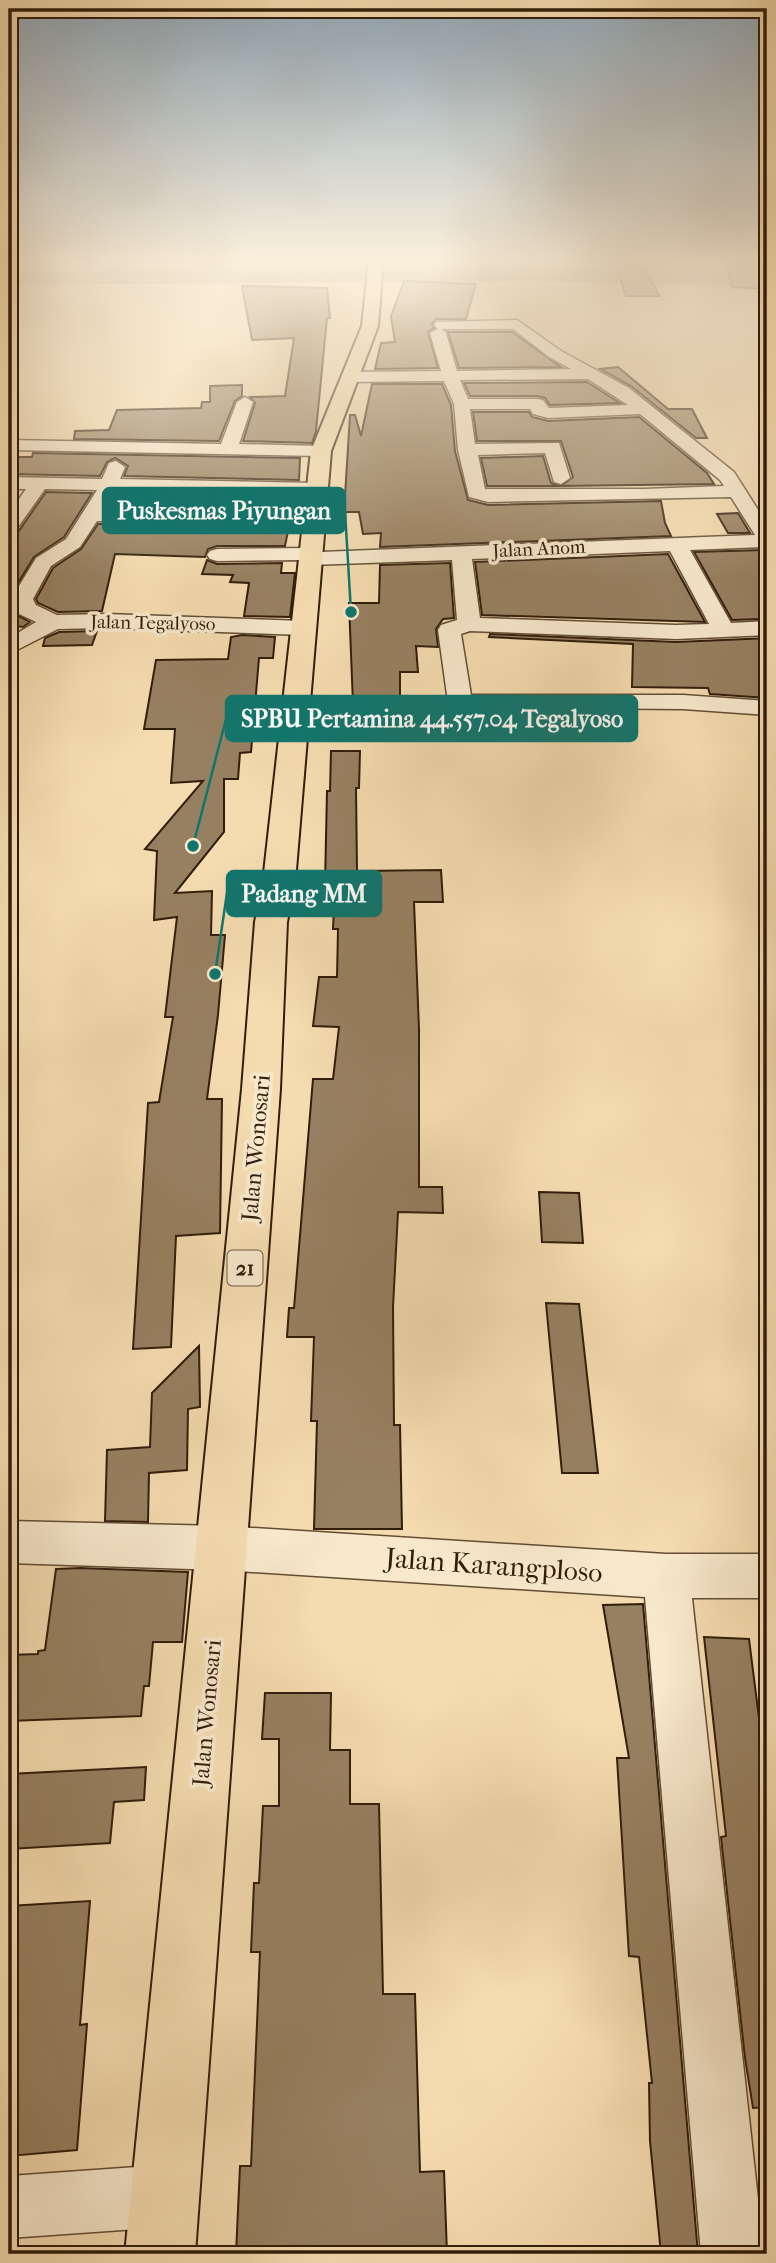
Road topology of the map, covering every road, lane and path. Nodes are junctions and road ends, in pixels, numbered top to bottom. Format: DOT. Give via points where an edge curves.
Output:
graph roads {
  1 [pos="356,366"];
  2 [pos="448,366"];
  3 [pos="575,366"];
  4 [pos="589,374"];
  5 [pos="450,376"];
  6 [pos="352,377"];
  7 [pos="245,402"];
  8 [pos="462,404"];
  9 [pos="646,409"];
  10 [pos="9,445"];
  11 [pos="123,448"];
  12 [pos="229,449"];
  13 [pos="467,450"];
  14 [pos="561,478"];
  15 [pos="9,482"];
  16 [pos="40,483"];
  17 [pos="107,486"];
  18 [pos="214,487"];
  19 [pos="737,491"];
  20 [pos="315,513"];
  21 [pos="91,515"];
  22 [pos="208,516"];
  23 [pos="490,516"];
  24 [pos="9,526"];
  25 [pos="767,540"];
  26 [pos="676,543"];
  27 [pos="499,551"];
  28 [pos="461,552"];
  29 [pos="218,555"];
  30 [pos="17,604"];
  31 [pos="53,622"];
  32 [pos="468,624"];
  33 [pos="304,628"];
  34 [pos="767,628"];
  35 [pos="723,629"];
  36 [pos="9,647"];
  37 [pos="767,708"];
  38 [pos="9,1542"];
  39 [pos="221,1548"];
  40 [pos="666,1576"];
  41 [pos="767,1576"];
  42 [pos="165,2196"];
  43 [pos="9,2207"];
  44 [pos="160,2254"];
  45 [pos="733,2254"];
  1 -- 6 [label="highway, Jalan Wonosari / 21"];
  2 -- 5 [label="street"];
  3 -- 4 [label="street"];
  4 -- 5 [label="street"];
  4 -- 9 [label="street"];
  5 -- 6 [label="street"];
  5 -- 8 [label="street"];
  6 -- 20 [label="highway, Jalan Wonosari / 21" via="334,413"];
  7 -- 12 [label="street"];
  8 -- 9 [label="street" via="537,404 548,413"];
  8 -- 13 [label="street"];
  9 -- 19 [label="street" via="727,476"];
  10 -- 11 [label="street"];
  11 -- 12 [label="street"];
  11 -- 17 [label="street"];
  12 -- 20 [label="street"];
  13 -- 14 [label="street" via="552,447"];
  13 -- 19 [label="street" via="478,495"];
  15 -- 16 [label="street"];
  16 -- 17 [label="street"];
  16 -- 24 [label="street"];
  17 -- 18 [label="street"];
  17 -- 21 [label="street"];
  18 -- 20 [label="street"];
  18 -- 22 [label="street"];
  19 -- 25 [label="street"];
  20 -- 22 [label="street"];
  20 -- 28 [label="street, Jalan Anom"];
  20 -- 29 [label="street"];
  20 -- 33 [label="highway, Jalan Wonosari / 21"];
  21 -- 22 [label="street"];
  21 -- 30 [label="street" via="73,543 43,562"];
  23 -- 27 [label="street"];
  25 -- 26 [label="street, Jalan Anom"];
  26 -- 27 [label="street, Jalan Anom"];
  26 -- 35 [label="street"];
  27 -- 28 [label="street, Jalan Anom"];
  28 -- 32 [label="street"];
  30 -- 31 [label="street"];
  31 -- 33 [label="street, Jalan Tegalyoso"];
  31 -- 36 [label="street, Jalan Tegalyoso"];
  32 -- 35 [label="street" via="676,632"];
  32 -- 37 [label="street" via="449,630 460,702 657,701"];
  33 -- 39 [label="highway, Jalan Wonosari / 21" via="271,922"];
  34 -- 35 [label="street"];
  38 -- 39 [label="street, Jalan Karangploso"];
  39 -- 40 [label="street, Jalan Karangploso"];
  39 -- 42 [label="highway, Jalan Wonosari / 21"];
  40 -- 41 [label="street, Jalan Karangploso"];
  40 -- 45 [label="street"];
  42 -- 43 [label="street"];
  42 -- 44 [label="highway, Jalan Wonosari / 21"];
}
